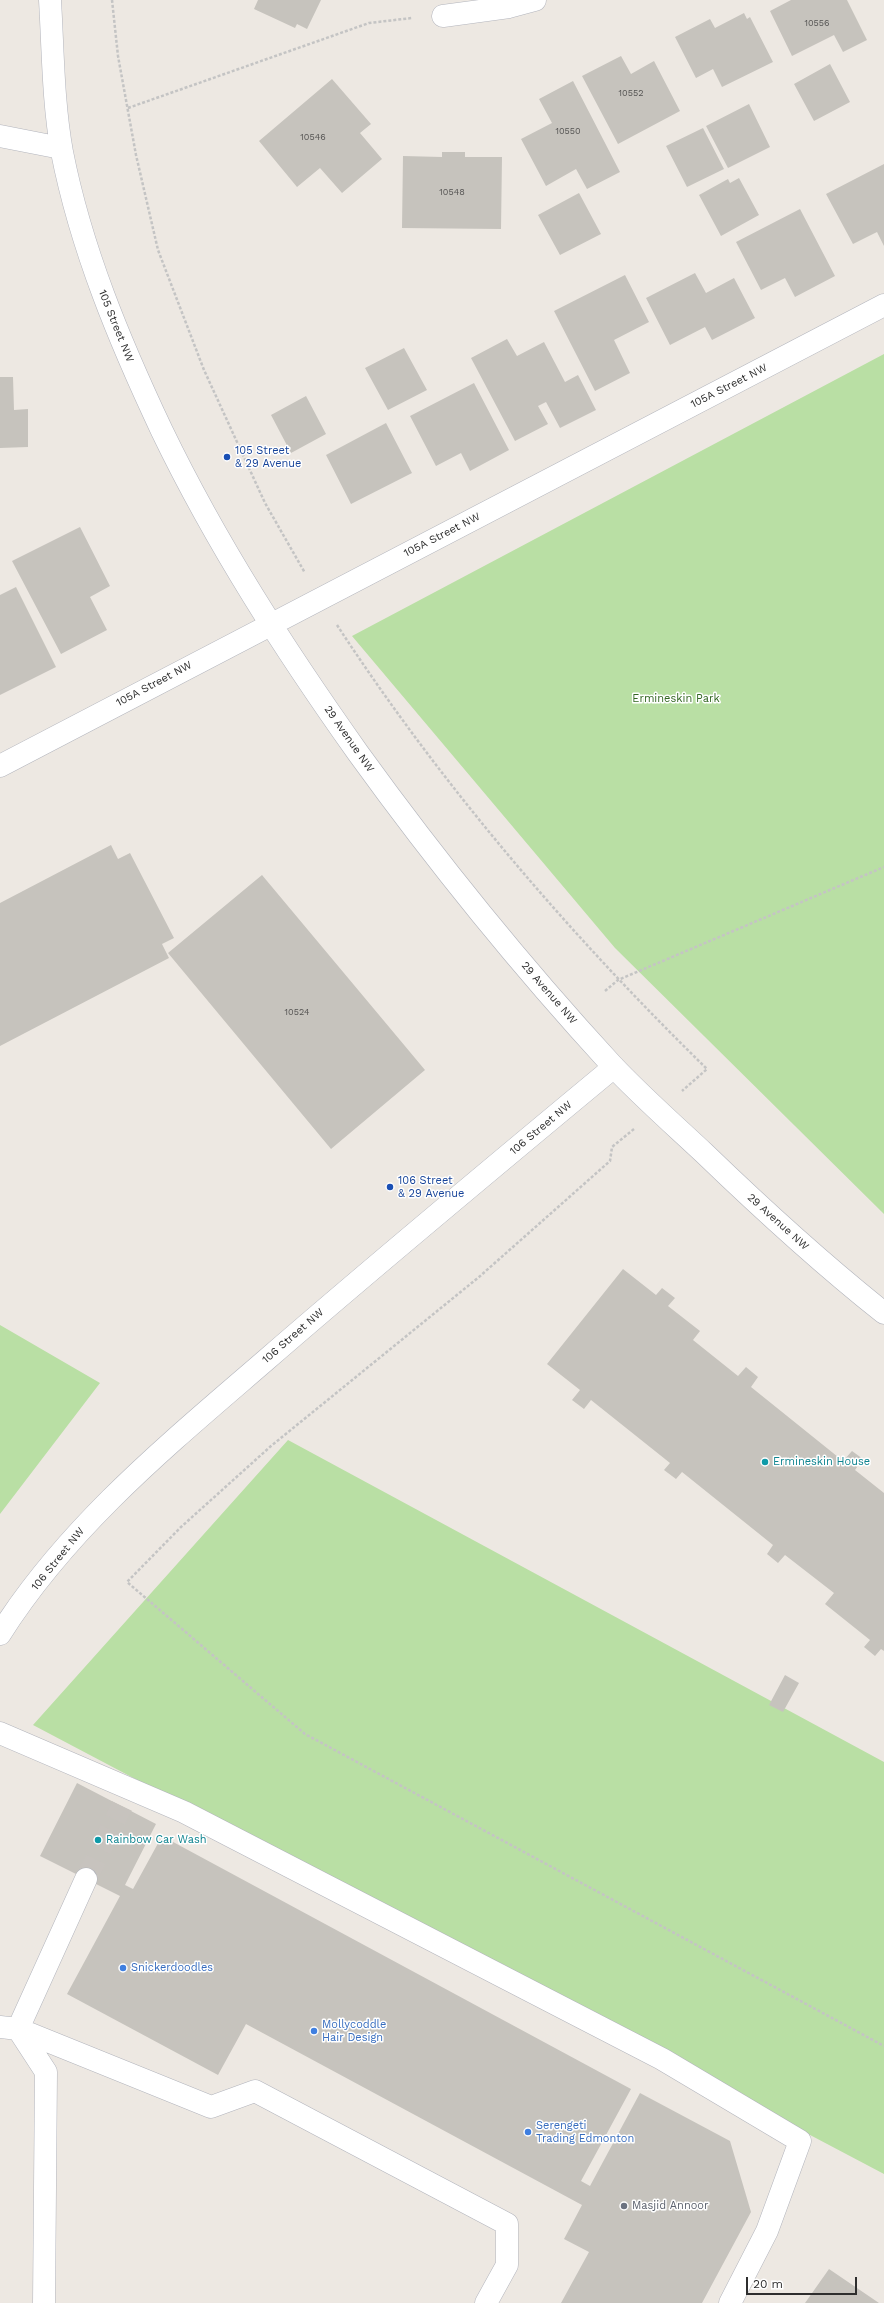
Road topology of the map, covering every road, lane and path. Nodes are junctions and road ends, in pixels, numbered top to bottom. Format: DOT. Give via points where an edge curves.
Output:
graph roads {
  1 [pos="50,0"];
  2 [pos="112,0"];
  3 [pos="535,0"];
  4 [pos="442,16"];
  5 [pos="128,108"];
  6 [pos="0,136"];
  7 [pos="61,148"];
  8 [pos="884,305"];
  9 [pos="305,573"];
  10 [pos="269,624"];
  11 [pos="347,641"];
  12 [pos="0,766"];
  13 [pos="884,867"];
  14 [pos="618,980"];
  15 [pos="605,991"];
  16 [pos="614,1067"];
  17 [pos="692,1082"];
  18 [pos="612,1147"];
  19 [pos="884,1313"];
  20 [pos="0,1634"];
  21 [pos="0,1733"];
  22 [pos="86,1879"];
  23 [pos="9,2028"];
  24 [pos="884,2046"];
  25 [pos="44,2303"];
  26 [pos="486,2303"];
  27 [pos="730,2303"];
  1 -- 7 [label="street, 105 Street NW"];
  2 -- 5 [label="path" via="118,56"];
  3 -- 4 [label="street" via="509,7"];
  4 -- 5 [label="path" via="369,23"];
  5 -- 9 [label="path" via="136,155 160,257 204,370 265,503"];
  6 -- 7 [label="street"];
  7 -- 10 [label="street, 105 Street NW" via="82,230 101,289 138,380 182,472"];
  8 -- 10 [label="street, 105A Street NW"];
  10 -- 12 [label="street, 105A Street NW"];
  10 -- 16 [label="street, 29 Avenue NW" via="392,801 454,880"];
  11 -- 14 [label="path" via="462,799"];
  13 -- 14 [label="path"];
  14 -- 15 [label="path"];
  14 -- 17 [label="path" via="707,1069"];
  16 -- 19 [label="street, 29 Avenue NW" via="755,1202"];
  16 -- 20 [label="street, 106 Street NW" via="347,1289 161,1450 65,1548"];
  18 -- 24 [label="path" via="610,1160 479,1277 271,1446 181,1527 127,1582 305,1734"];
  21 -- 27 [label="street" via="126,1798 184,1812 662,2058 800,2141 767,2231"];
  22 -- 23 [label="street"];
  23 -- 25 [label="street" via="46,2072"];
  23 -- 26 [label="street" via="211,2107 255,2091 507,2224 507,2265"];
}
